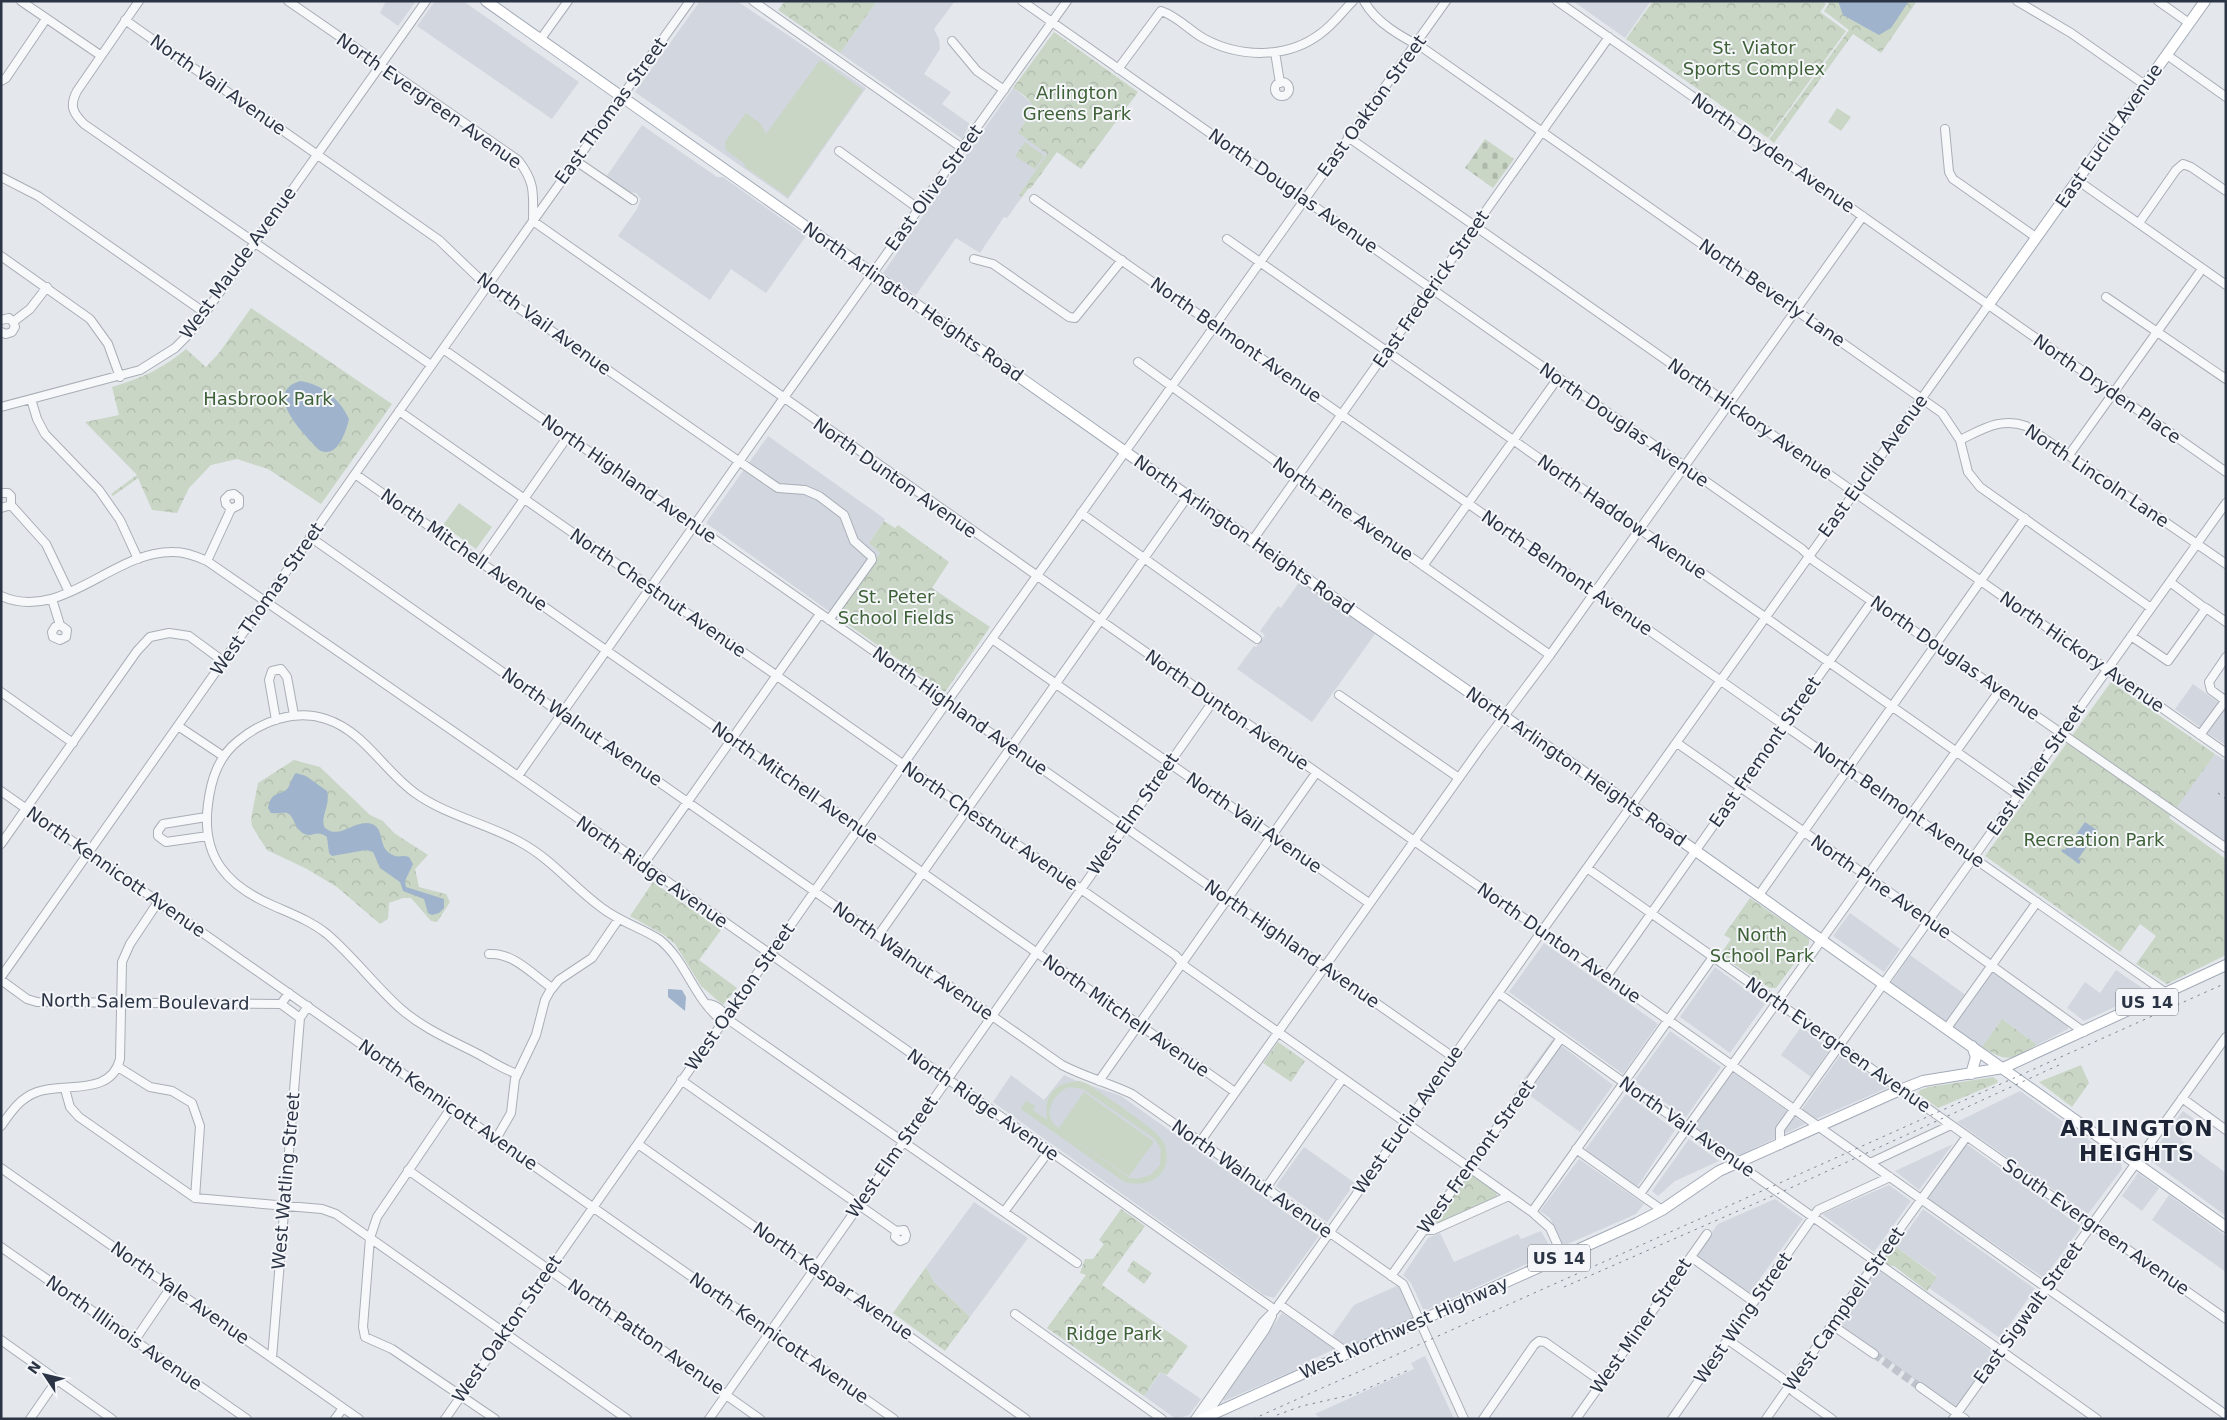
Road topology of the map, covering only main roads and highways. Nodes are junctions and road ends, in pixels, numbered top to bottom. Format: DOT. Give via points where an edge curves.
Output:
graph roads {
  1 [pos="486,1"];
  2 [pos="2205,1"];
  3 [pos="1990,304"];
  4 [pos="2226,965"];
  5 [pos="1972,1046"];
  6 [pos="2003,1068"];
  7 [pos="1971,1074"];
  8 [pos="2226,1226"];
  9 [pos="1201,1418"];
  1 -- 5 [label="main road, North Arlington Heights Road"];
  2 -- 3 [label="main road, East Euclid Avenue"];
  4 -- 6 [label="main road, US 14"];
  5 -- 6 [label="main road, North Arlington Heights Road"];
  5 -- 7 [label="main road" via="1976,1057"];
  6 -- 7 [label="main road, US 14"];
  6 -- 8 [label="main road, North Arlington Heights Road"];
  7 -- 9 [label="main road, West Northwest Highway / US 14" via="1923,1081 1900,1090 1709,1177 1637,1224"];
}
